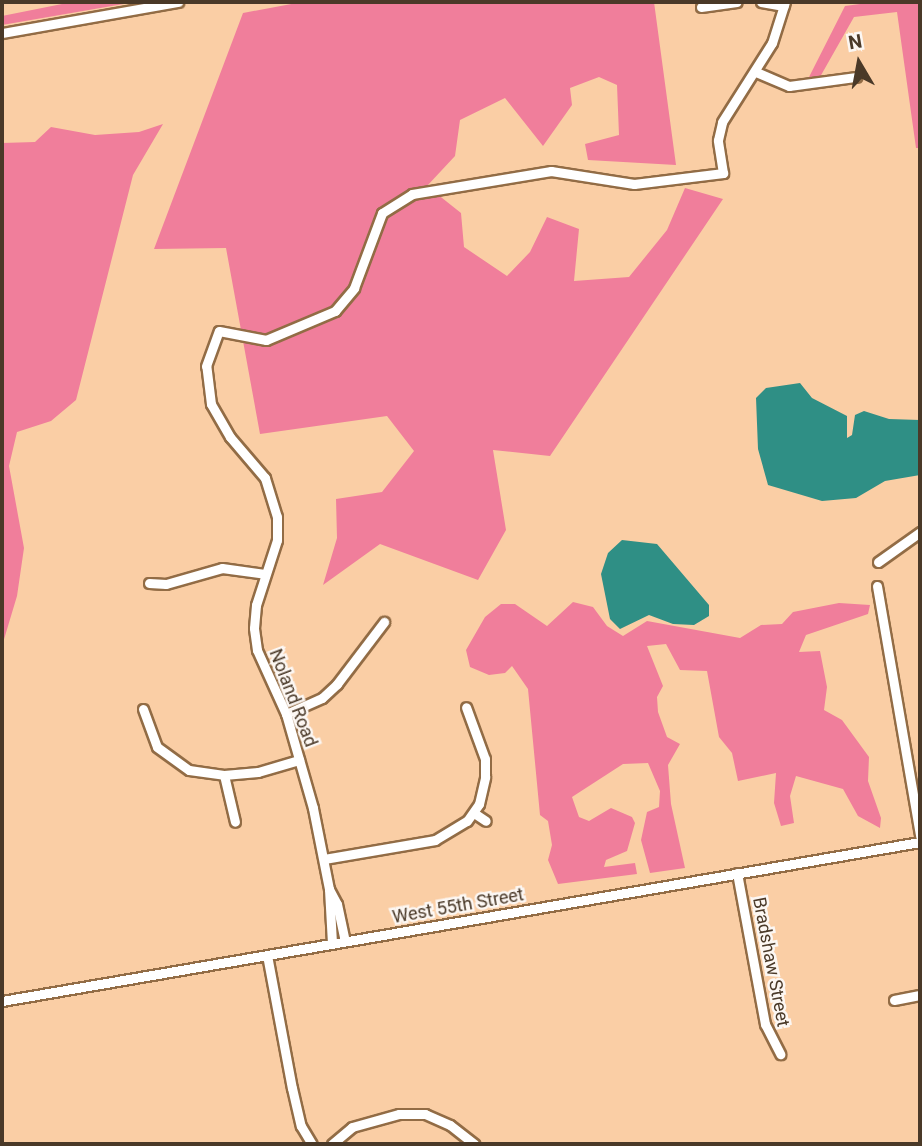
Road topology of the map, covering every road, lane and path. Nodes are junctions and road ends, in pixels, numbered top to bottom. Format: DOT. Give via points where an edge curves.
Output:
graph roads {
  1 [pos="178,2"];
  2 [pos="737,2"];
  3 [pos="761,2"];
  4 [pos="785,4"];
  5 [pos="701,6"];
  6 [pos="2,33"];
  7 [pos="756,72"];
  8 [pos="856,77"];
  9 [pos="920,531"];
  10 [pos="878,562"];
  11 [pos="265,574"];
  12 [pos="149,583"];
  13 [pos="877,586"];
  14 [pos="384,622"];
  15 [pos="466,708"];
  16 [pos="143,709"];
  17 [pos="286,714"];
  18 [pos="299,760"];
  19 [pos="224,775"];
  20 [pos="474,813"];
  21 [pos="486,821"];
  22 [pos="235,822"];
  23 [pos="920,836"];
  24 [pos="920,842"];
  25 [pos="324,859"];
  26 [pos="737,873"];
  27 [pos="329,889"];
  28 [pos="345,941"];
  29 [pos="332,943"];
  30 [pos="267,955"];
  31 [pos="920,995"];
  32 [pos="2,1000"];
  33 [pos="894,1000"];
  34 [pos="780,1054"];
  35 [pos="312,1144"];
  36 [pos="332,1144"];
  37 [pos="474,1144"];
  1 -- 6 [label="street"];
  2 -- 5 [label="street"];
  3 -- 4 [label="street"];
  4 -- 7 [label="street"];
  7 -- 8 [label="street" via="789,86"];
  7 -- 11 [label="street, Noland Road" via="719,130 723,173 634,184 551,171 412,194 382,213 354,288 335,312 266,340 219,331 206,366 211,404 218,421 265,478 277,517 277,540"];
  9 -- 10 [label="street"];
  11 -- 12 [label="street" via="222,568 166,584"];
  11 -- 17 [label="street, Noland Road" via="256,605 257,650"];
  13 -- 23 [label="street"];
  14 -- 17 [label="street" via="337,684 321,698"];
  15 -- 20 [label="street" via="485,759 483,790"];
  16 -- 19 [label="street" via="157,747 173,761 189,770"];
  17 -- 18 [label="street, Noland Road"];
  18 -- 19 [label="street" via="258,772"];
  18 -- 25 [label="street, Noland Road"];
  19 -- 22 [label="street"];
  20 -- 21 [label="street"];
  20 -- 25 [label="street" via="435,840"];
  24 -- 26 [label="street, West 55th Street"];
  25 -- 27 [label="street, Noland Road"];
  26 -- 28 [label="street, West 55th Street"];
  26 -- 34 [label="street, Bradshaw Street" via="765,1024"];
  27 -- 28 [label="street, Noland Road"];
  27 -- 29 [label="street, Noland Road"];
  28 -- 29 [label="street, West 55th Street"];
  29 -- 30 [label="street, West 55th Street"];
  30 -- 32 [label="street, West 55th Street"];
  30 -- 35 [label="street" via="301,1126"];
  31 -- 33 [label="street"];
  36 -- 37 [label="street" via="352,1127 399,1114 425,1114 450,1125"];
}
